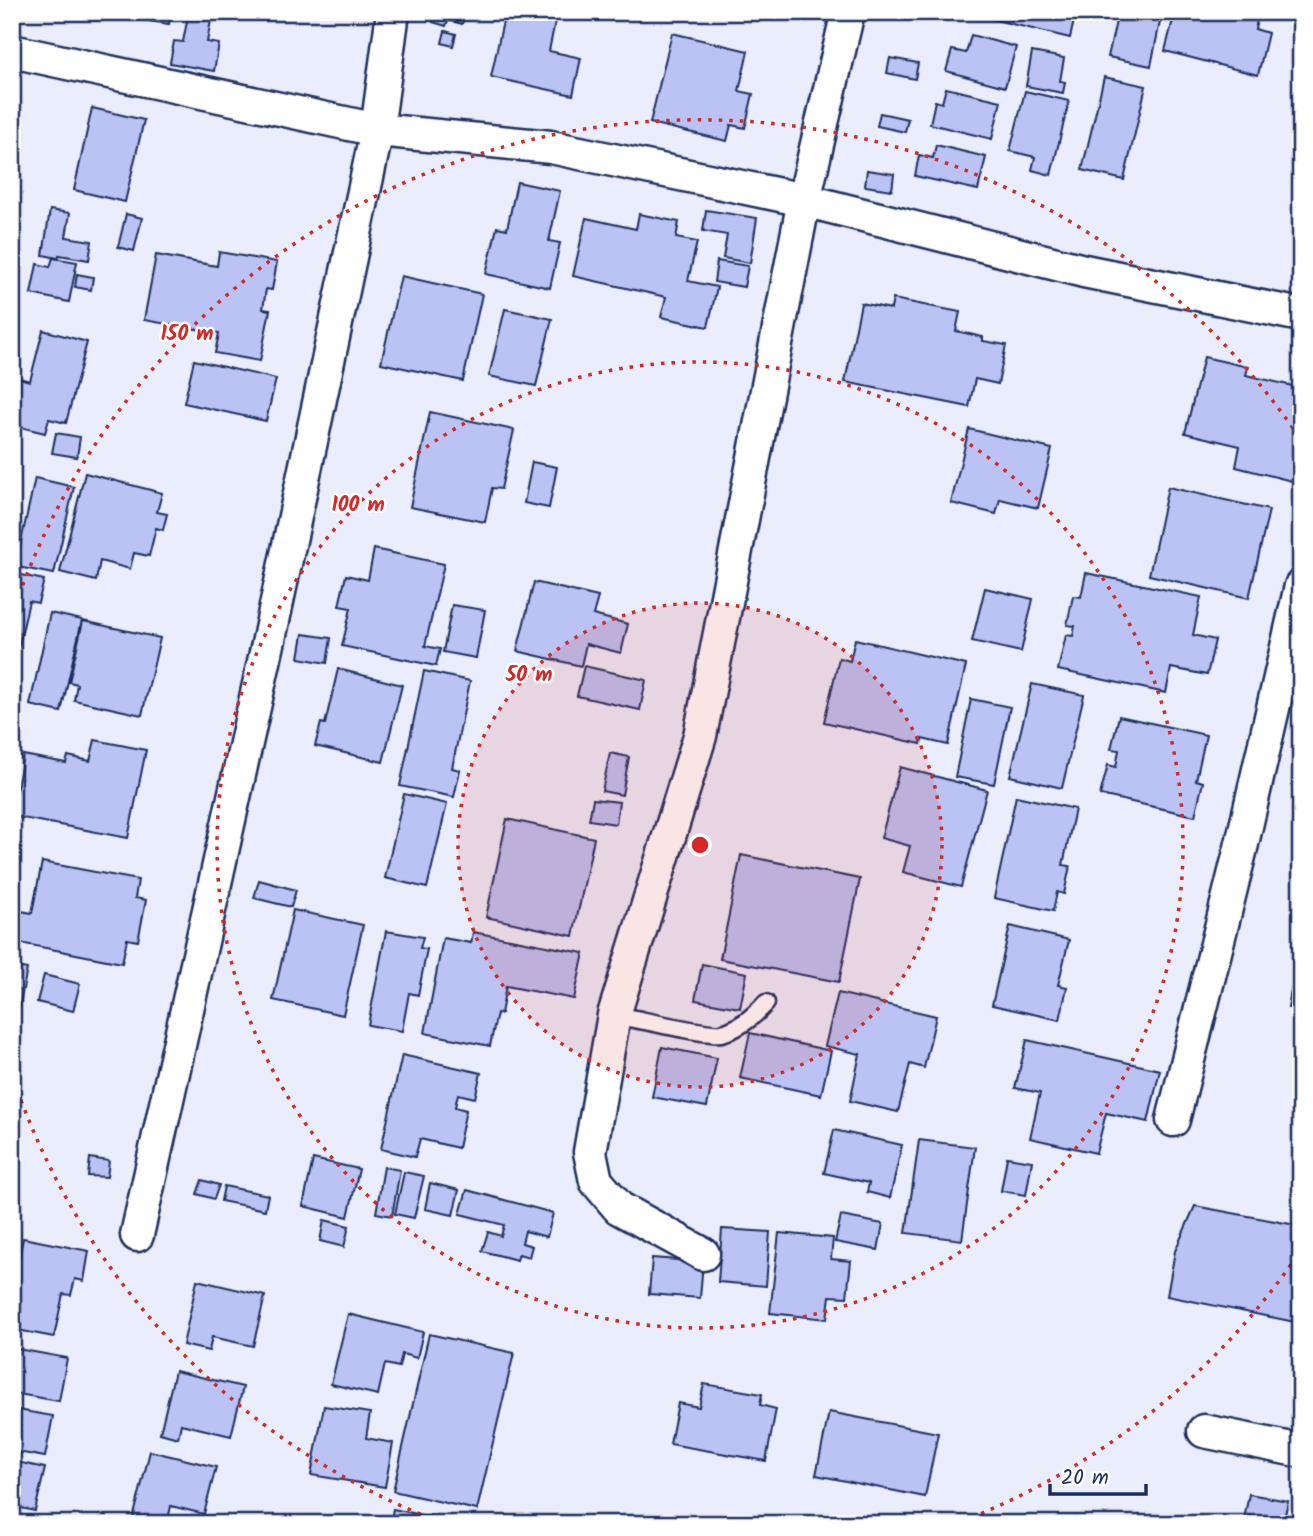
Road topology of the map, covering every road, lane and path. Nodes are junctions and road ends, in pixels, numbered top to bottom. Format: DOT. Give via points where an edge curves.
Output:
graph roads {
  1 [pos="393,12"];
  2 [pos="848,12"];
  3 [pos="12,51"];
  4 [pos="377,130"];
  5 [pos="804,200"];
  6 [pos="1301,315"];
  7 [pos="1301,586"];
  8 [pos="766,1003"];
  9 [pos="614,1015"];
  10 [pos="1173,1120"];
  11 [pos="137,1235"];
  12 [pos="703,1254"];
  13 [pos="1204,1431"];
  14 [pos="1301,1451"];
  1 -- 4 [label="street"];
  2 -- 5 [label="street"];
  3 -- 4 [label="street"];
  4 -- 5 [label="street" via="551,147"];
  4 -- 11 [label="street"];
  5 -- 6 [label="street" via="1084,271"];
  5 -- 9 [label="street" via="700,736"];
  7 -- 10 [label="street"];
  8 -- 9 [label="lane" via="737,1028 718,1034"];
  9 -- 12 [label="street" via="590,1152 596,1181 620,1208"];
  13 -- 14 [label="street"];
}
